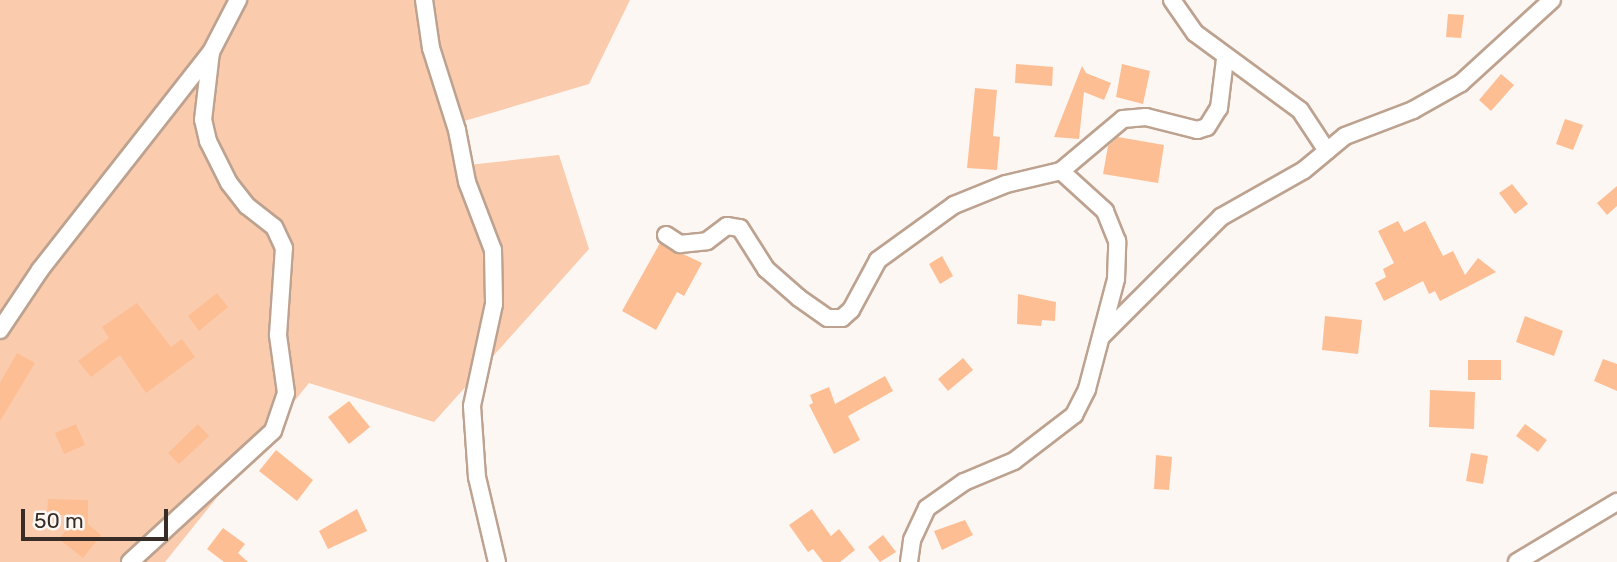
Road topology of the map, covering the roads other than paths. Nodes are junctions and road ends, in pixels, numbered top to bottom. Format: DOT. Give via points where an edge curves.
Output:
graph roads {
  1 [pos="238,0"];
  2 [pos="424,0"];
  3 [pos="1172,0"];
  4 [pos="1552,0"];
  5 [pos="211,52"];
  6 [pos="1226,59"];
  7 [pos="1327,150"];
  8 [pos="1061,171"];
  9 [pos="666,235"];
  10 [pos="0,330"];
  11 [pos="1102,336"];
  12 [pos="1617,502"];
  13 [pos="1599,514"];
  14 [pos="1617,522"];
  15 [pos="130,562"];
  16 [pos="496,562"];
  17 [pos="909,562"];
  18 [pos="1517,562"];
  1 -- 5 [label="street"];
  2 -- 16 [label="street" via="431,48 457,131 467,182 493,250 494,304 472,406 477,477"];
  3 -- 6 [label="street" via="1186,24"];
  4 -- 7 [label="street" via="1461,83 1413,110 1345,136"];
  5 -- 10 [label="street" via="40,270"];
  5 -- 15 [label="street" via="203,120 208,141 229,183 247,206 274,227 284,248 278,335 286,393 273,431"];
  6 -- 7 [label="street" via="1300,110"];
  6 -- 8 [label="street" via="1219,108 1208,127 1197,130 1146,117 1123,119"];
  7 -- 11 [label="street" via="1304,170 1221,217"];
  8 -- 9 [label="street" via="1006,184 954,205 878,260 851,310 835,320 799,298 766,269 740,228 727,226 707,241 680,244"];
  8 -- 11 [label="street" via="1097,202 1115,229 1117,270"];
  11 -- 17 [label="street" via="1087,389 1074,415 1014,461 964,482 928,508 912,540"];
  12 -- 13 [label="street"];
  13 -- 14 [label="street"];
  13 -- 18 [label="street"];
}
